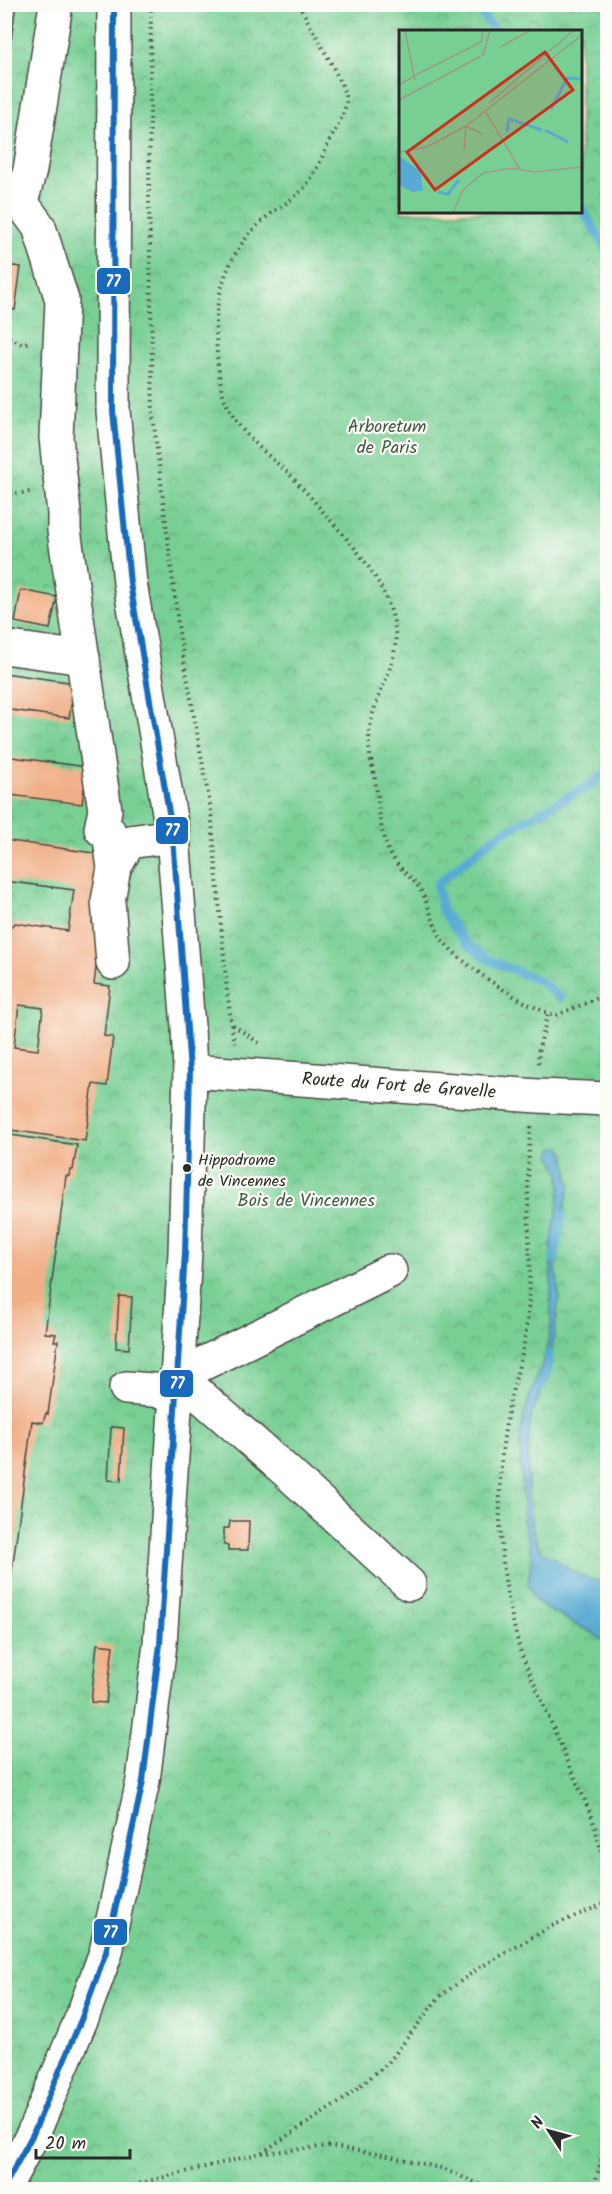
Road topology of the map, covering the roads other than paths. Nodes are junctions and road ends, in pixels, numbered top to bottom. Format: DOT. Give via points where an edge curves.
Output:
graph roads {
  1 [pos="56,4"];
  2 [pos="114,4"];
  3 [pos="4,648"];
  4 [pos="83,658"];
  5 [pos="172,836"];
  6 [pos="114,868"];
  7 [pos="113,963"];
  8 [pos="190,1071"];
  9 [pos="608,1099"];
  10 [pos="390,1271"];
  11 [pos="178,1384"];
  12 [pos="126,1388"];
  13 [pos="409,1584"];
  14 [pos="4,2188"];
  1 -- 4 [label="street" via="30,170 21,202 39,227 62,300 56,438 64,530"];
  2 -- 5 [label="street" via="113,411 130,584"];
  3 -- 4 [label="street"];
  4 -- 6 [label="street" via="105,810 101,829 109,832"];
  5 -- 6 [label="street" via="129,842"];
  5 -- 8 [label="street"];
  6 -- 7 [label="street" via="108,901"];
  8 -- 9 [label="street, Route du Fort de Gravelle"];
  8 -- 11 [label="street"];
  10 -- 11 [label="street"];
  11 -- 12 [label="street"];
  11 -- 13 [label="street" via="286,1471"];
  11 -- 14 [label="street" via="160,1644 143,1781 128,1856 106,1952 83,2014 33,2134"];
}
